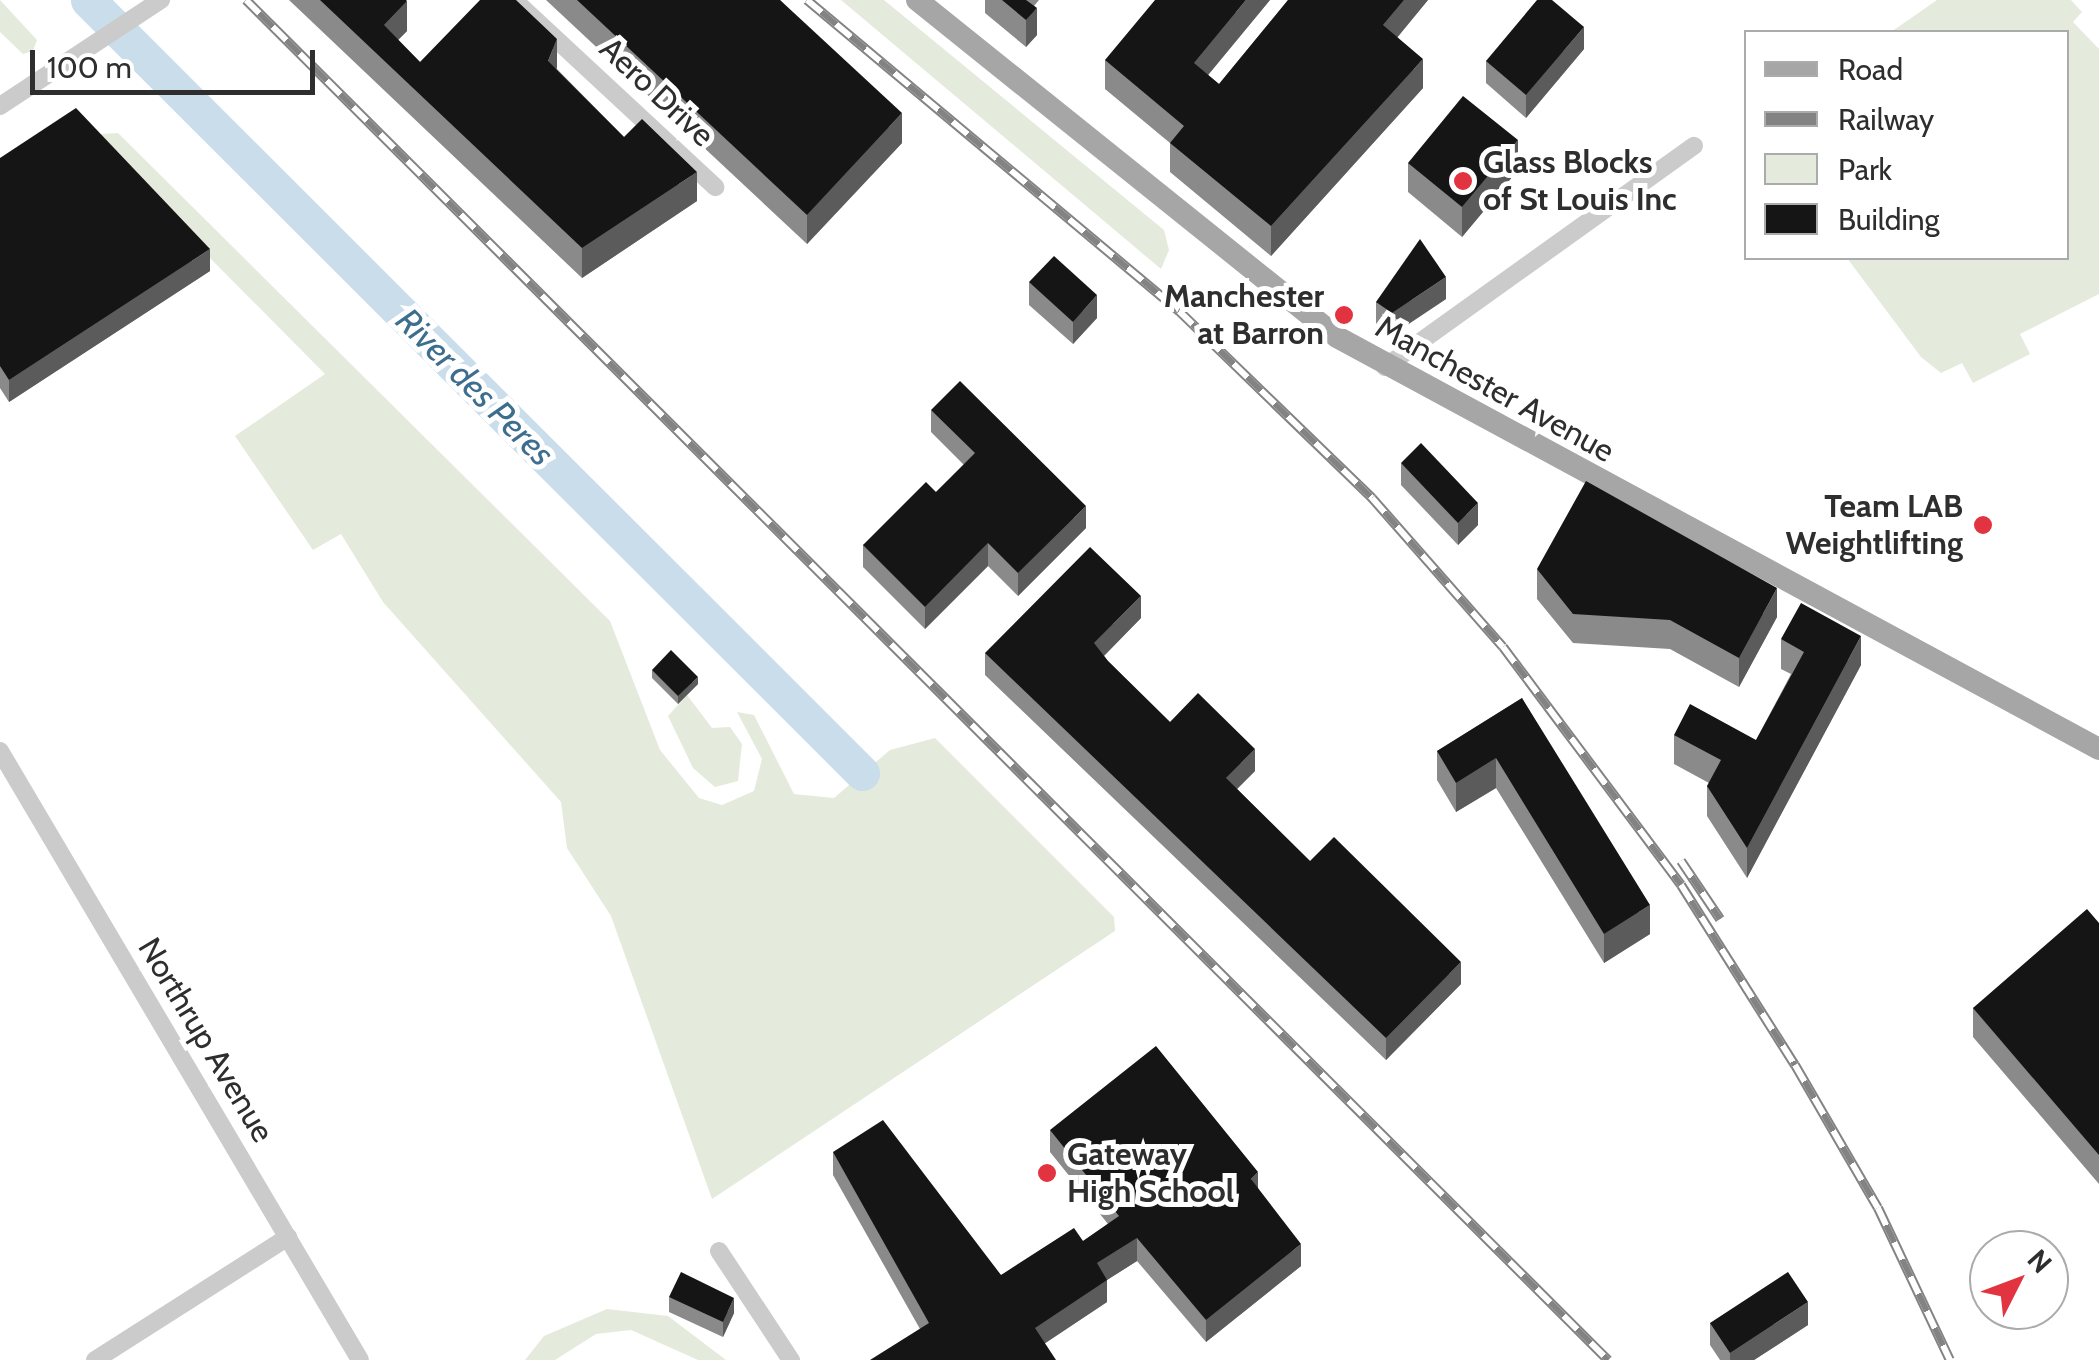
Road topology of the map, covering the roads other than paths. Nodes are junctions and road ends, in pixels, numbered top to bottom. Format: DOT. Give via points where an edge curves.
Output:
graph roads {
  1 [pos="161,0"];
  2 [pos="514,0"];
  3 [pos="917,0"];
  4 [pos="0,106"];
  5 [pos="1694,146"];
  6 [pos="714,187"];
  7 [pos="1385,367"];
  8 [pos="2099,749"];
  9 [pos="2,759"];
  10 [pos="288,1238"];
  11 [pos="718,1251"];
  12 [pos="95,1360"];
  13 [pos="360,1360"];
  14 [pos="791,1360"];
  1 -- 4 [label="street"];
  2 -- 6 [label="street, Aero Drive"];
  3 -- 7 [label="main road, Manchester Avenue" via="1244,270"];
  5 -- 7 [label="street"];
  7 -- 8 [label="main road, Manchester Avenue"];
  9 -- 10 [label="street, Northrup Avenue"];
  10 -- 12 [label="street"];
  10 -- 13 [label="street, Northrup Avenue"];
  11 -- 14 [label="street"];
}
